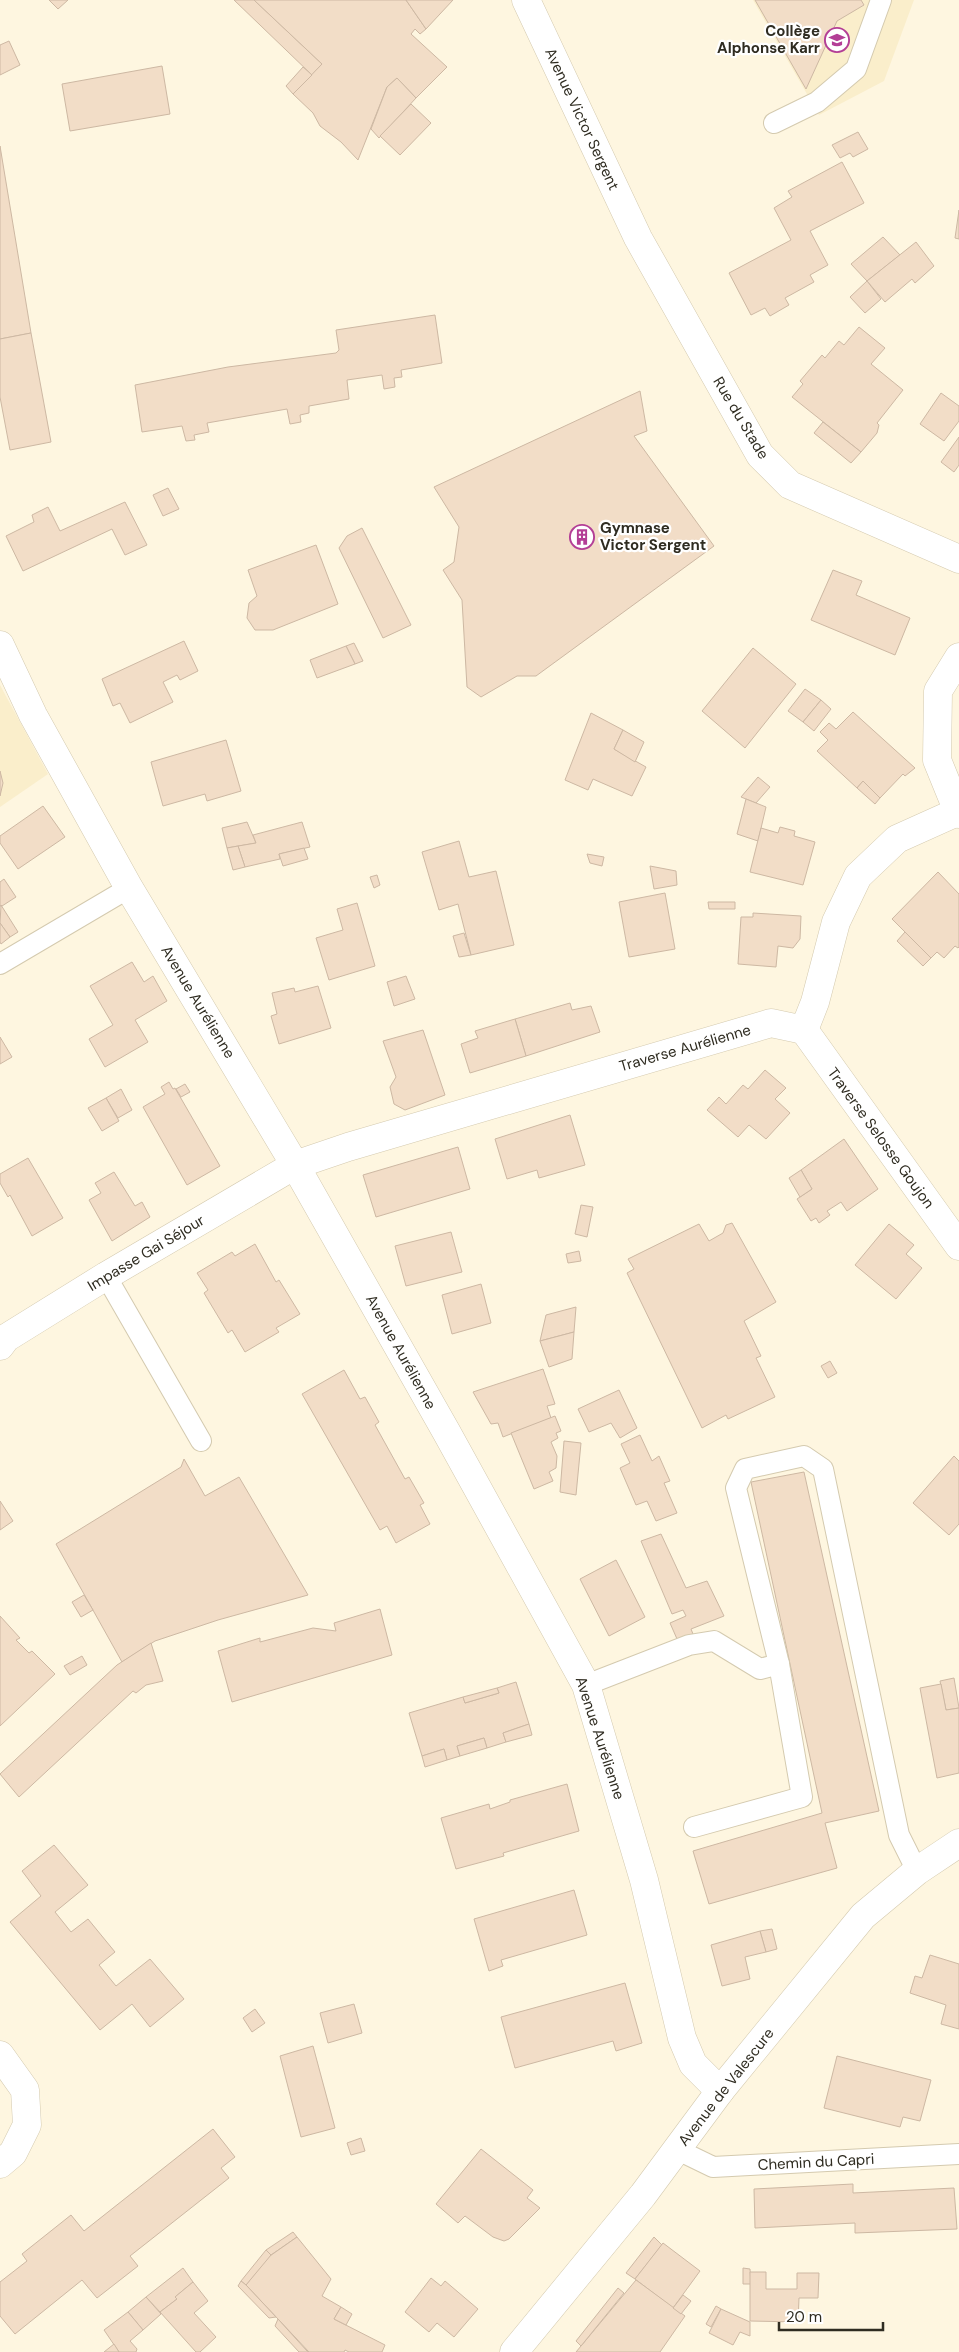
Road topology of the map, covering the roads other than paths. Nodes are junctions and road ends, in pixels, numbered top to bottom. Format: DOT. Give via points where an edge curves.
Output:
graph roads {
  1 [pos="526,0"];
  2 [pos="881,0"];
  3 [pos="774,123"];
  4 [pos="638,238"];
  5 [pos="959,559"];
  6 [pos="0,646"];
  7 [pos="959,657"];
  8 [pos="958,813"];
  9 [pos="129,888"];
  10 [pos="0,964"];
  11 [pos="804,1030"];
  12 [pos="295,1165"];
  13 [pos="959,1246"];
  14 [pos="106,1276"];
  15 [pos="0,1346"];
  16 [pos="201,1441"];
  17 [pos="779,1664"];
  18 [pos="586,1685"];
  19 [pos="694,1827"];
  20 [pos="959,1843"];
  21 [pos="917,1871"];
  22 [pos="0,2054"];
  23 [pos="720,2091"];
  24 [pos="678,2150"];
  25 [pos="959,2154"];
  26 [pos="0,2164"];
  27 [pos="514,2352"];
  1 -- 4 [label="street, Avenue Victor Sergent"];
  2 -- 3 [label="lane" via="856,69 817,102"];
  4 -- 5 [label="street, Rue du Stade" via="760,455 790,485"];
  6 -- 9 [label="street, Avenue Aurélienne" via="33,714"];
  7 -- 8 [label="street" via="938,691 937,760"];
  8 -- 11 [label="street" via="897,840 858,876 836,922 818,993"];
  9 -- 10 [label="lane"];
  9 -- 12 [label="street, Avenue Aurélienne"];
  11 -- 12 [label="street, Traverse Aurélienne" via="771,1023"];
  11 -- 13 [label="street, Traverse Selosse Goujon"];
  12 -- 14 [label="street, Impasse Gai Séjour"];
  12 -- 18 [label="street, Avenue Aurélienne"];
  14 -- 15 [label="street, Impasse Gai Séjour" via="6,1338"];
  14 -- 16 [label="lane"];
  17 -- 18 [label="lane" via="760,1669 714,1641 690,1645"];
  17 -- 19 [label="lane" via="802,1796"];
  17 -- 21 [label="lane" via="736,1488 745,1469 804,1456 823,1469 898,1830"];
  18 -- 23 [label="street, Avenue Aurélienne" via="644,1880 682,2038 693,2064"];
  20 -- 21 [label="street, Avenue de Valescure"];
  21 -- 23 [label="street, Avenue de Valescure" via="863,1916"];
  22 -- 26 [label="street" via="25,2090 27,2125 13,2153"];
  23 -- 24 [label="street, Avenue de Valescure"];
  24 -- 25 [label="lane, Chemin du Capri" via="713,2167"];
  24 -- 27 [label="street, Avenue de Valescure"];
}
